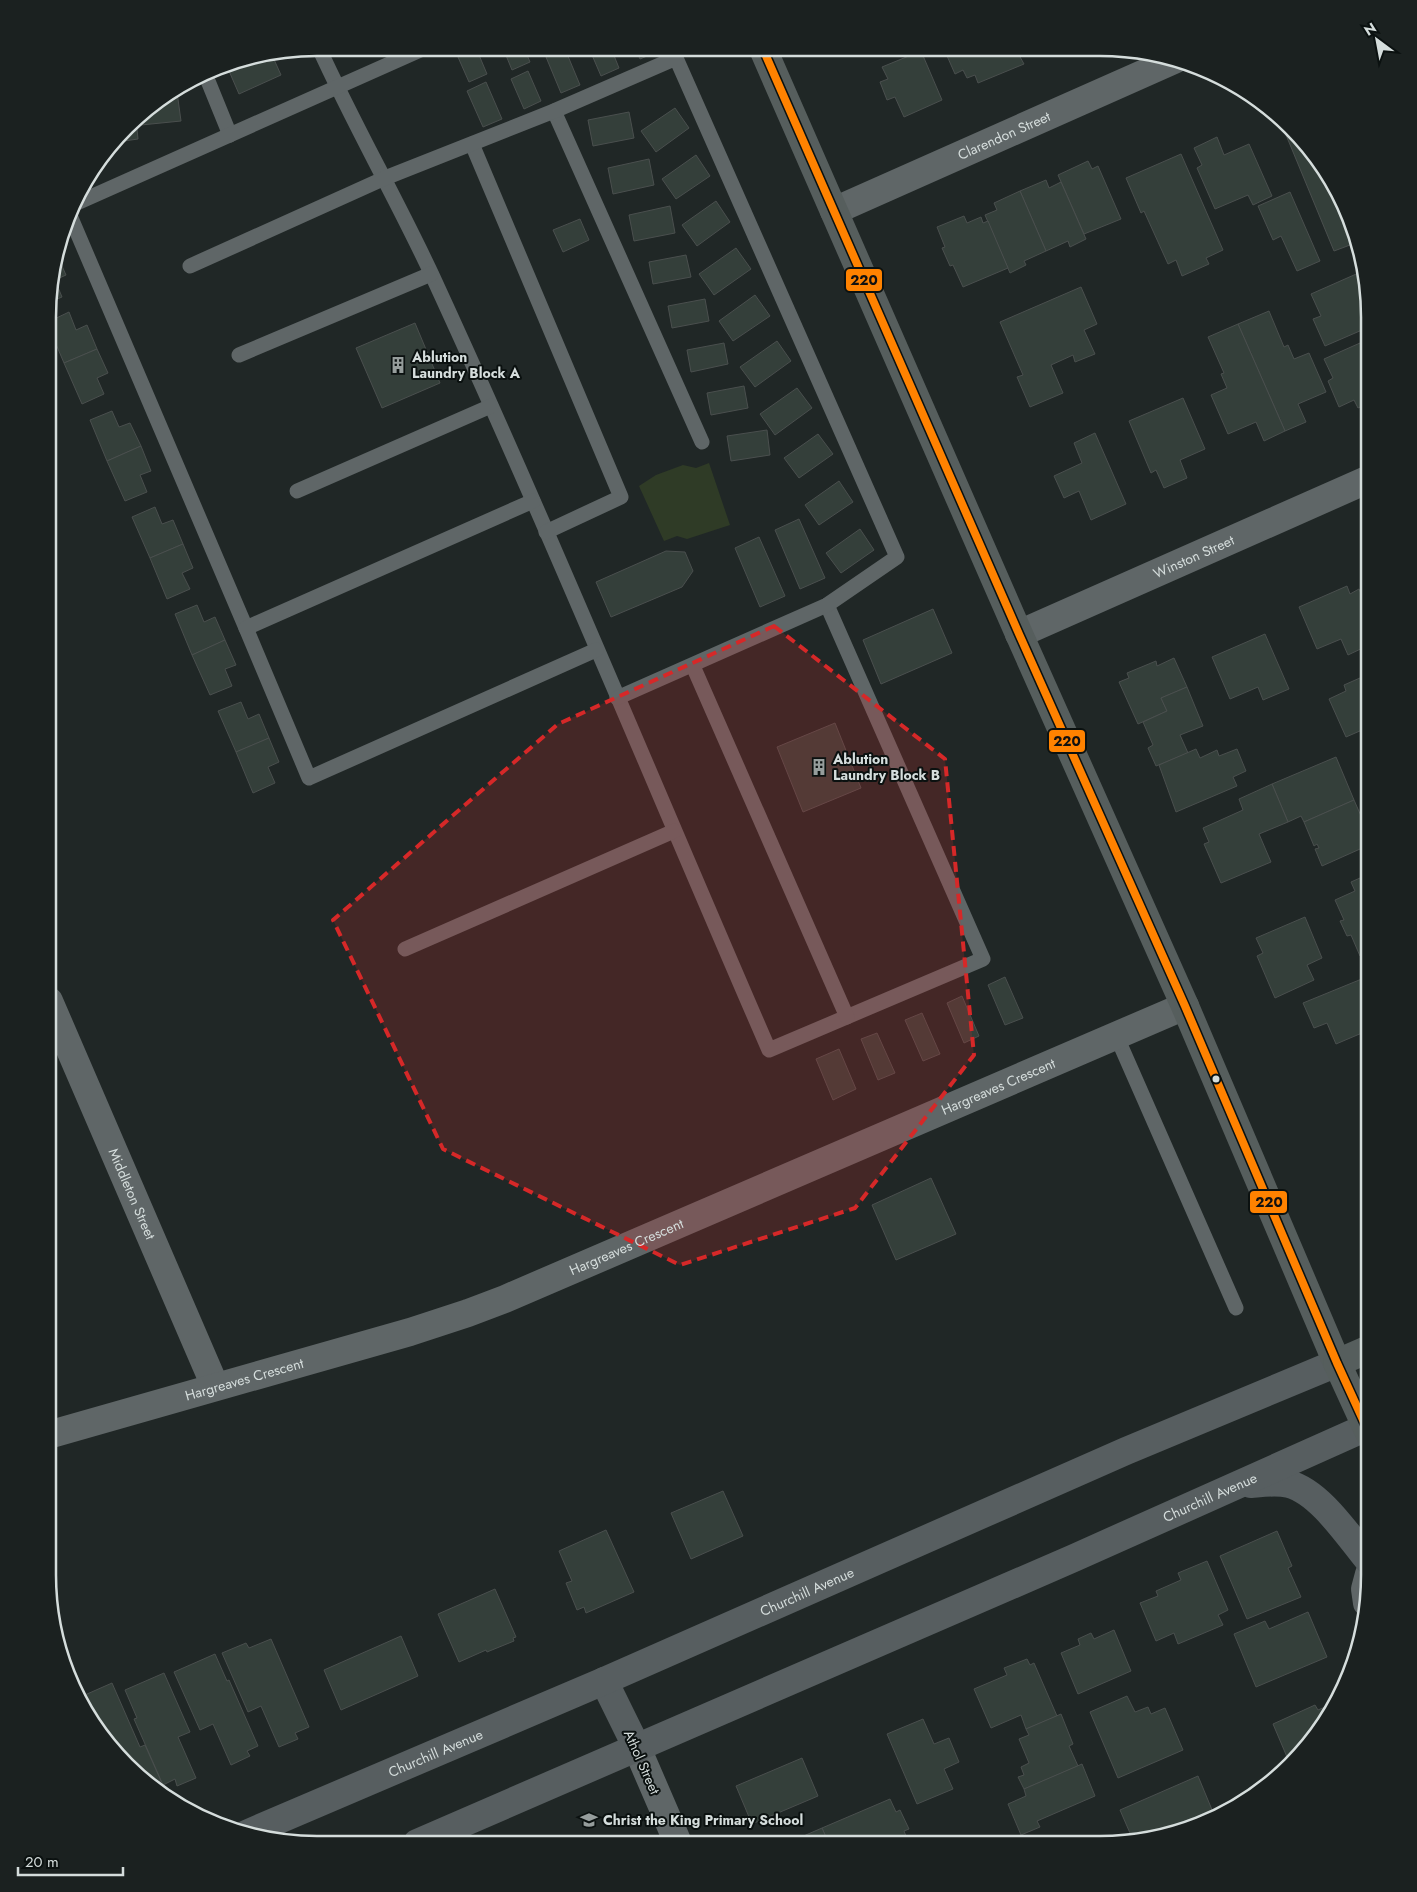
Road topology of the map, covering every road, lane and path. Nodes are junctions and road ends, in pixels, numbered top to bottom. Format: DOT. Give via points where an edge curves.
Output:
graph roads {
  1 [pos="323,56"];
  2 [pos="407,56"];
  3 [pos="766,56"];
  4 [pos="1164,64"];
  5 [pos="208,80"];
  6 [pos="337,88"];
  7 [pos="554,111"];
  8 [pos="230,135"];
  9 [pos="472,144"];
  10 [pos="385,178"];
  11 [pos="84,200"];
  12 [pos="834,211"];
  13 [pos="73,224"];
  14 [pos="190,266"];
  15 [pos="431,274"];
  16 [pos="239,355"];
  17 [pos="491,406"];
  18 [pos="702,442"];
  19 [pos="1361,483"];
  20 [pos="297,490"];
  21 [pos="533,501"];
  22 [pos="546,532"];
  23 [pos="828,605"];
  24 [pos="246,628"];
  25 [pos="1019,634"];
  26 [pos="596,650"];
  27 [pos="693,666"];
  28 [pos="617,698"];
  29 [pos="674,831"];
  30 [pos="405,949"];
  31 [pos="1185,1006"];
  32 [pos="847,1018"];
  33 [pos="56,1019"];
  34 [pos="1116,1036"];
  35 [pos="1236,1308"];
  36 [pos="1361,1353"];
  37 [pos="1338,1363"];
  38 [pos="215,1386"];
  39 [pos="1361,1414"];
  40 [pos="1361,1432"];
  41 [pos="56,1433"];
  42 [pos="1237,1485"];
  43 [pos="1361,1551"];
  44 [pos="604,1681"];
  45 [pos="637,1748"];
  46 [pos="258,1829"];
  47 [pos="433,1836"];
  48 [pos="675,1836"];
  1 -- 6 [label="lane"];
  2 -- 6 [label="lane"];
  3 -- 12 [label="main road"];
  4 -- 12 [label="street, Clarendon Street"];
  5 -- 8 [label="lane"];
  6 -- 8 [label="lane"];
  6 -- 10 [label="lane"];
  7 -- 9 [label="lane"];
  7 -- 18 [label="lane"];
  7 -- 23 [label="lane" via="676,58 897,557"];
  8 -- 11 [label="lane"];
  9 -- 10 [label="lane"];
  9 -- 22 [label="lane" via="621,497"];
  10 -- 14 [label="lane"];
  10 -- 15 [label="lane"];
  12 -- 25 [label="main road"];
  13 -- 24 [label="lane"];
  15 -- 16 [label="lane"];
  15 -- 17 [label="lane"];
  17 -- 20 [label="lane"];
  17 -- 21 [label="lane"];
  19 -- 25 [label="street, Winston Street"];
  21 -- 22 [label="lane"];
  21 -- 24 [label="lane"];
  22 -- 26 [label="lane"];
  23 -- 27 [label="lane"];
  23 -- 32 [label="lane" via="983,960"];
  24 -- 26 [label="lane" via="309,778"];
  25 -- 31 [label="main road"];
  26 -- 28 [label="lane"];
  27 -- 28 [label="lane"];
  27 -- 32 [label="lane"];
  28 -- 29 [label="lane"];
  29 -- 30 [label="lane"];
  29 -- 32 [label="lane" via="769,1050"];
  31 -- 34 [label="street, Hargreaves Crescent"];
  31 -- 37 [label="main road"];
  33 -- 38 [label="street, Middleton Street"];
  34 -- 35 [label="lane"];
  34 -- 38 [label="street, Hargreaves Crescent" via="505,1299 410,1332"];
  36 -- 37 [label="main road, Churchill Avenue"];
  37 -- 39 [label="main road"];
  37 -- 44 [label="main road, Churchill Avenue" via="1126,1451"];
  38 -- 41 [label="street, Hargreaves Crescent"];
  40 -- 42 [label="main road, Churchill Avenue"];
  42 -- 43 [label="main road" via="1274,1482 1301,1489 1324,1508"];
  42 -- 45 [label="main road, Churchill Avenue"];
  44 -- 45 [label="main road, Athol Street"];
  44 -- 46 [label="main road, Churchill Avenue"];
  45 -- 47 [label="main road, Churchill Avenue"];
  45 -- 48 [label="street, Athol Street"];
}
